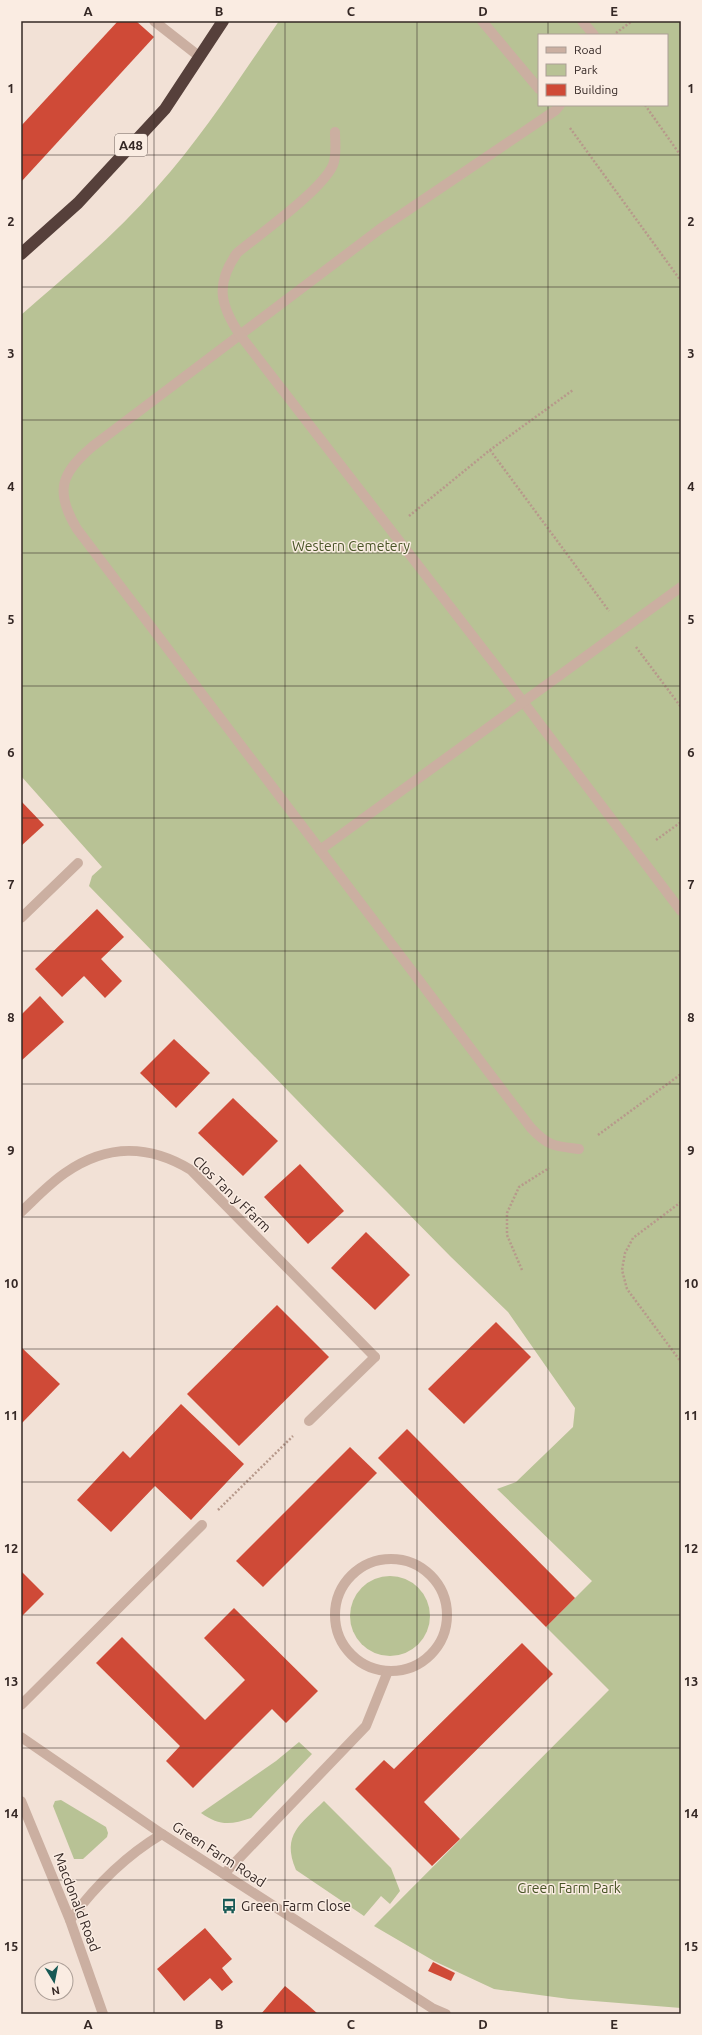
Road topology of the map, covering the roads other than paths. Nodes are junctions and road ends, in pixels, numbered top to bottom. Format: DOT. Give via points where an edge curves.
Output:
graph roads {
  1 [pos="154,21"];
  2 [pos="223,21"];
  3 [pos="482,21"];
  4 [pos="582,21"];
  5 [pos="593,34"];
  6 [pos="200,56"];
  7 [pos="538,88"];
  8 [pos="556,107"];
  9 [pos="335,132"];
  10 [pos="21,254"];
  11 [pos="240,335"];
  12 [pos="681,587"];
  13 [pos="523,701"];
  14 [pos="320,850"];
  15 [pos="78,863"];
  16 [pos="681,911"];
  17 [pos="21,918"];
  18 [pos="579,1149"];
  19 [pos="21,1212"];
  20 [pos="309,1420"];
  21 [pos="202,1525"];
  22 [pos="388,1671"];
  23 [pos="21,1705"];
  24 [pos="21,1737"];
  25 [pos="21,1801"];
  26 [pos="162,1834"];
  27 [pos="224,1874"];
  28 [pos="70,1920"];
  29 [pos="103,2014"];
  30 [pos="446,2014"];
  1 -- 6 [label="street"];
  2 -- 6 [label="highway, A48"];
  3 -- 7 [label="street"];
  4 -- 5 [label="street"];
  6 -- 10 [label="highway, A48" via="165,109 78,203"];
  8 -- 11 [label="street" via="380,229"];
  9 -- 11 [label="street" via="336,153 334,164 328,174 307,195 237,253 229,264 222,286 223,302 226,313"];
  11 -- 13 [label="street"];
  11 -- 14 [label="street" via="75,461 66,476 63,489 70,518 77,529"];
  12 -- 13 [label="street"];
  13 -- 14 [label="street"];
  13 -- 16 [label="street"];
  14 -- 18 [label="street" via="531,1128 549,1144"];
  15 -- 17 [label="street"];
  19 -- 20 [label="street, Clos Tan y Ffarm" via="64,1173 101,1154 151,1152 174,1160 191,1170 375,1357"];
  21 -- 23 [label="street"];
  22 -- 22 [label="street" via="369,1667 353,1656 342,1641 336,1623 336,1604 342,1586 355,1572 372,1562 390,1558 408,1561 429,1573 445,1598 448,1616 444,1634 436,1649 422,1662 406,1669"];
  22 -- 27 [label="street" via="366,1726"];
  24 -- 26 [label="street, Green Farm Road"];
  25 -- 28 [label="street, Macdonald Road"];
  26 -- 27 [label="street, Green Farm Road"];
  26 -- 28 [label="street" via="120,1863 85,1899"];
  27 -- 30 [label="street, Green Farm Road" via="432,2008"];
  28 -- 29 [label="street, Macdonald Road"];
}
